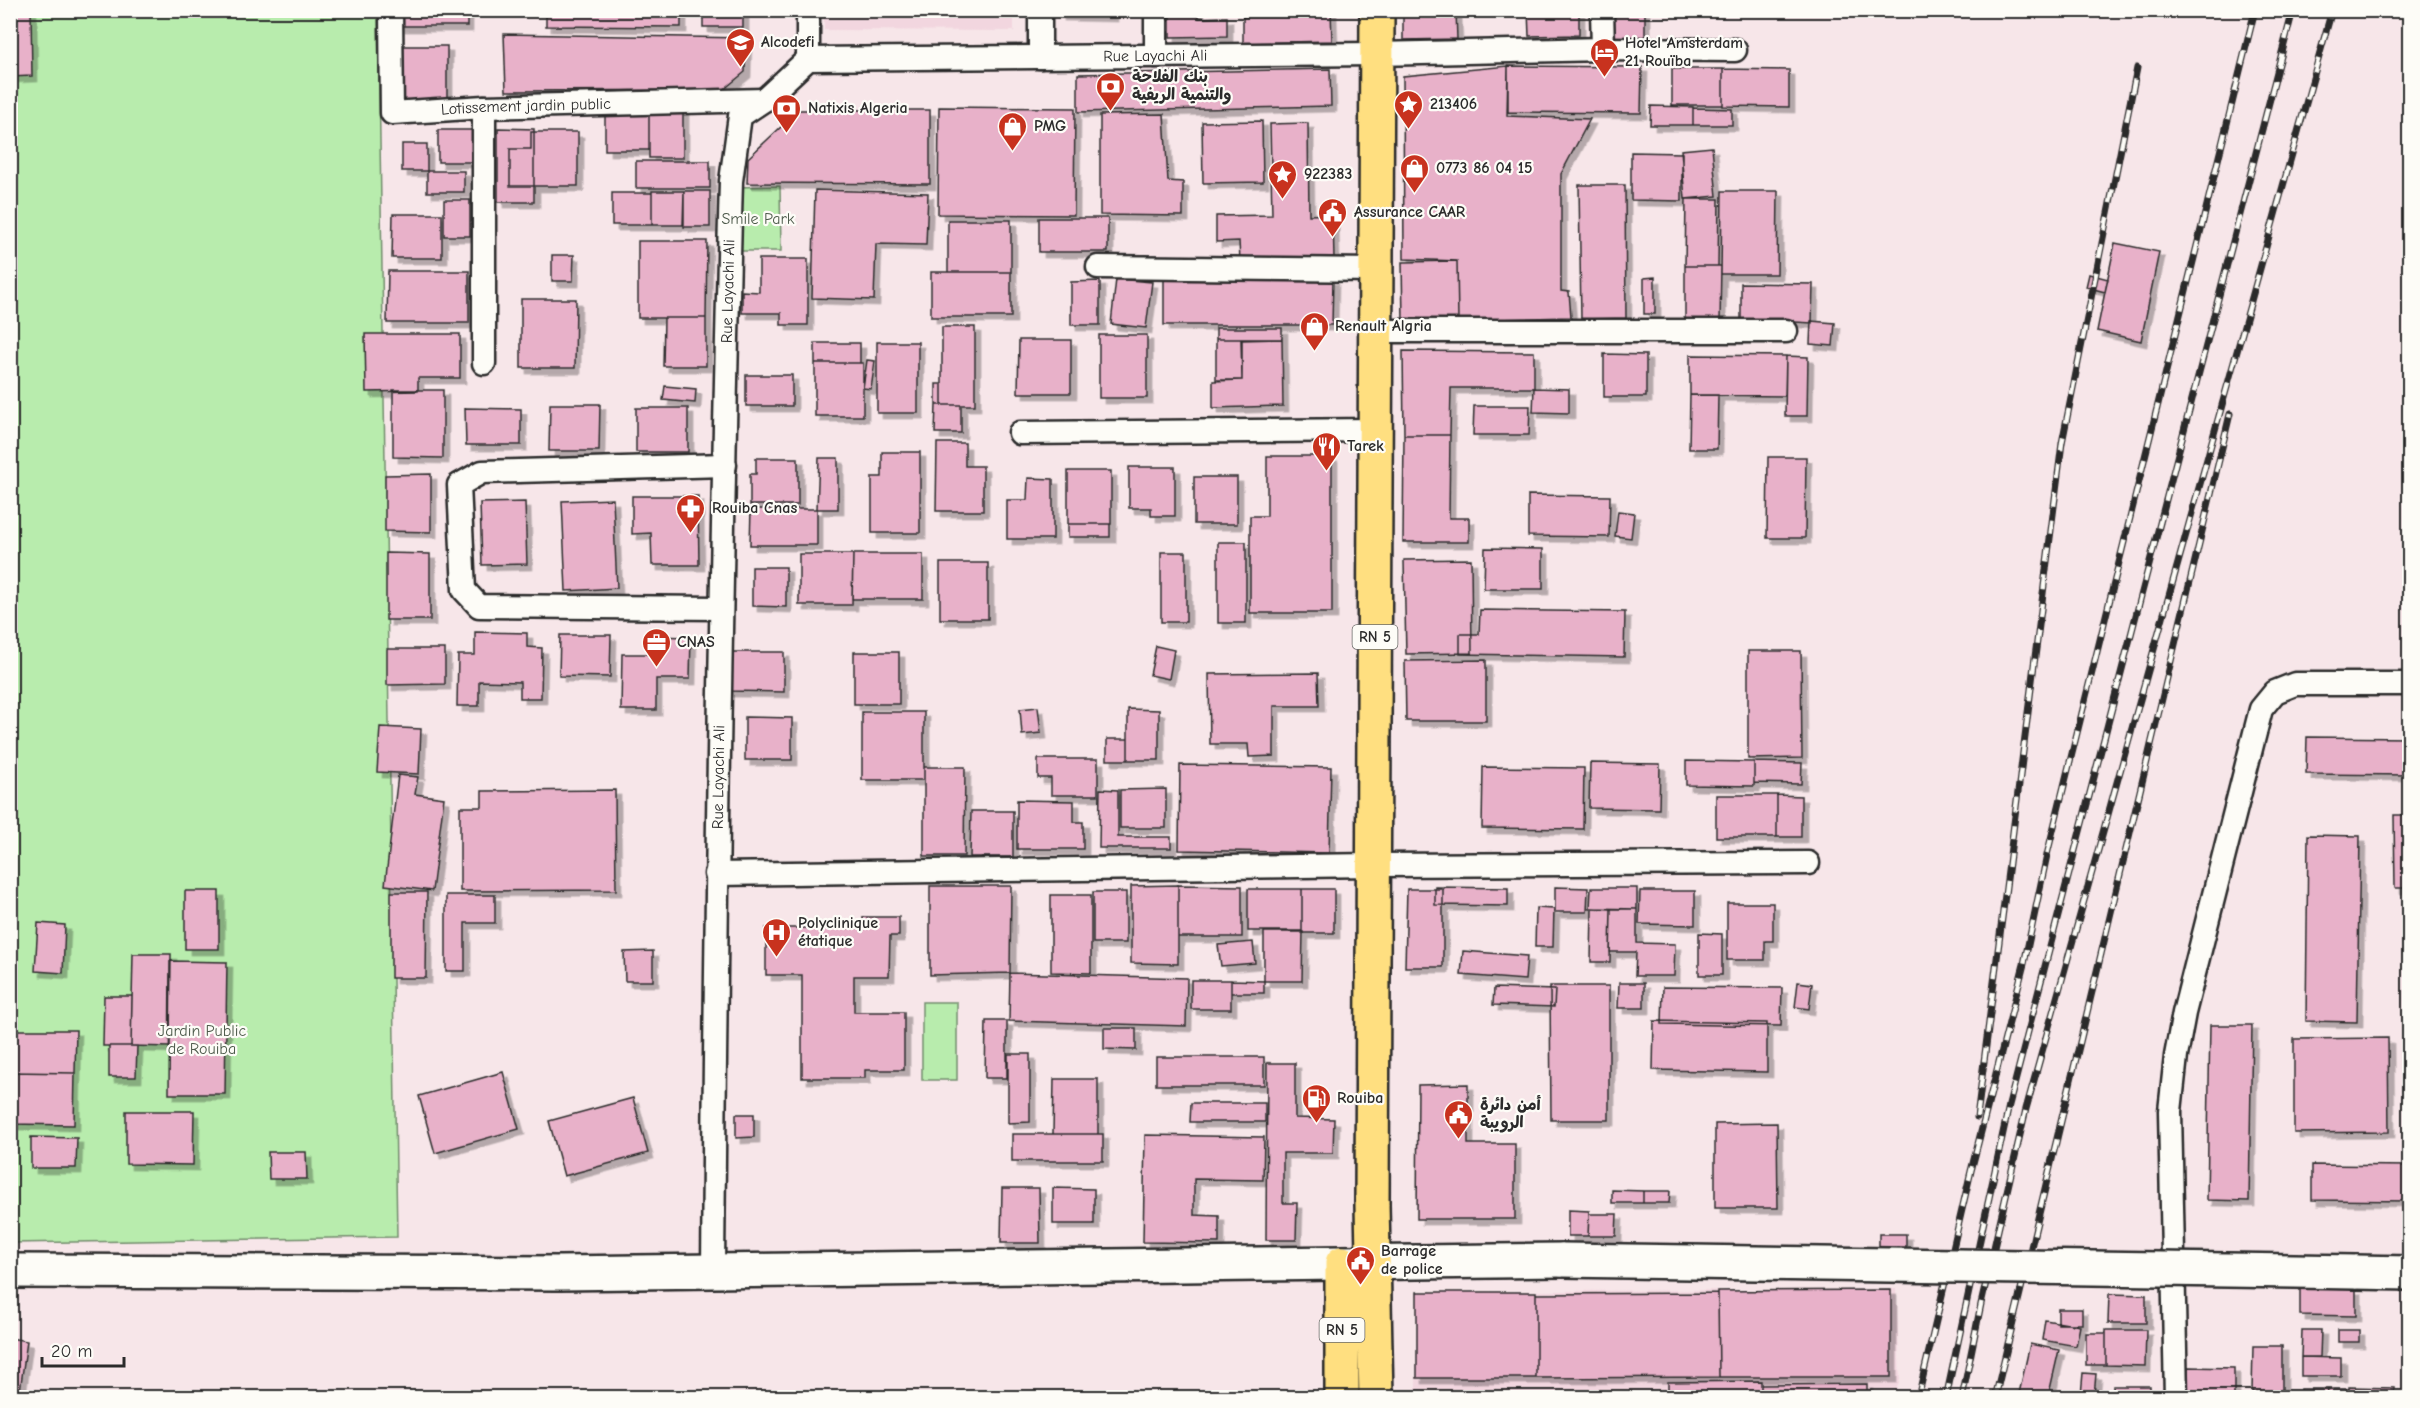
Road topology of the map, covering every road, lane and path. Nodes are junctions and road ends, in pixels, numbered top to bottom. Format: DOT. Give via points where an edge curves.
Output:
graph roads {
  1 [pos="391,10"];
  2 [pos="808,10"];
  3 [pos="1040,10"];
  4 [pos="1156,10"];
  5 [pos="1377,10"];
  6 [pos="1602,10"];
  7 [pos="1603,49"];
  8 [pos="1735,50"];
  9 [pos="1377,54"];
  10 [pos="1156,56"];
  11 [pos="1040,57"];
  12 [pos="808,59"];
  13 [pos="764,100"];
  14 [pos="484,107"];
  15 [pos="1098,267"];
  16 [pos="1376,270"];
  17 [pos="1376,331"];
  18 [pos="1786,331"];
  19 [pos="484,363"];
  20 [pos="1376,430"];
  21 [pos="1020,433"];
  22 [pos="725,465"];
  23 [pos="720,608"];
  24 [pos="2409,684"];
  25 [pos="1808,863"];
  26 [pos="1374,865"];
  27 [pos="716,874"];
  28 [pos="1357,1264"];
  29 [pos="713,1269"];
  30 [pos="10,1271"];
  31 [pos="2409,1273"];
  32 [pos="1342,1398"];
  33 [pos="1376,1398"];
  34 [pos="2176,1398"];
  1 -- 14 [label="street, Lotissement jardin public" via="392,113"];
  2 -- 12 [label="street"];
  3 -- 11 [label="street"];
  4 -- 10 [label="street"];
  5 -- 9 [label="highway, RN 5"];
  6 -- 7 [label="street"];
  7 -- 8 [label="street, Rue Layachi Ali"];
  7 -- 9 [label="street, Rue Layachi Ali"];
  9 -- 10 [label="street, Rue Layachi Ali"];
  9 -- 16 [label="highway, RN 5"];
  10 -- 11 [label="street, Rue Layachi Ali"];
  11 -- 12 [label="street, Rue Layachi Ali"];
  12 -- 13 [label="street, Rue Layachi Ali"];
  13 -- 14 [label="street, Lotissement jardin public"];
  13 -- 22 [label="street, Rue Layachi Ali" via="740,116 731,182"];
  14 -- 19 [label="street"];
  15 -- 16 [label="street"];
  16 -- 17 [label="highway, RN 5"];
  17 -- 18 [label="street"];
  17 -- 20 [label="highway, RN 5"];
  20 -- 21 [label="street"];
  20 -- 26 [label="highway, RN 5"];
  22 -- 23 [label="street, Rue Layachi Ali"];
  22 -- 23 [label="street" via="482,472 459,485 464,590 479,606"];
  23 -- 27 [label="street, Rue Layachi Ali"];
  24 -- 34 [label="street" via="2295,684 2274,692 2260,709 2176,1056 2170,1111"];
  25 -- 26 [label="street"];
  26 -- 27 [label="street"];
  26 -- 28 [label="highway, RN 5"];
  27 -- 29 [label="street, Rue Layachi Ali"];
  28 -- 29 [label="main road"];
  28 -- 31 [label="main road, bridge" via="1563,1260"];
  28 -- 32 [label="highway, RN 5"];
  28 -- 33 [label="highway, RN 5"];
  29 -- 30 [label="main road" via="560,1273"];
}
